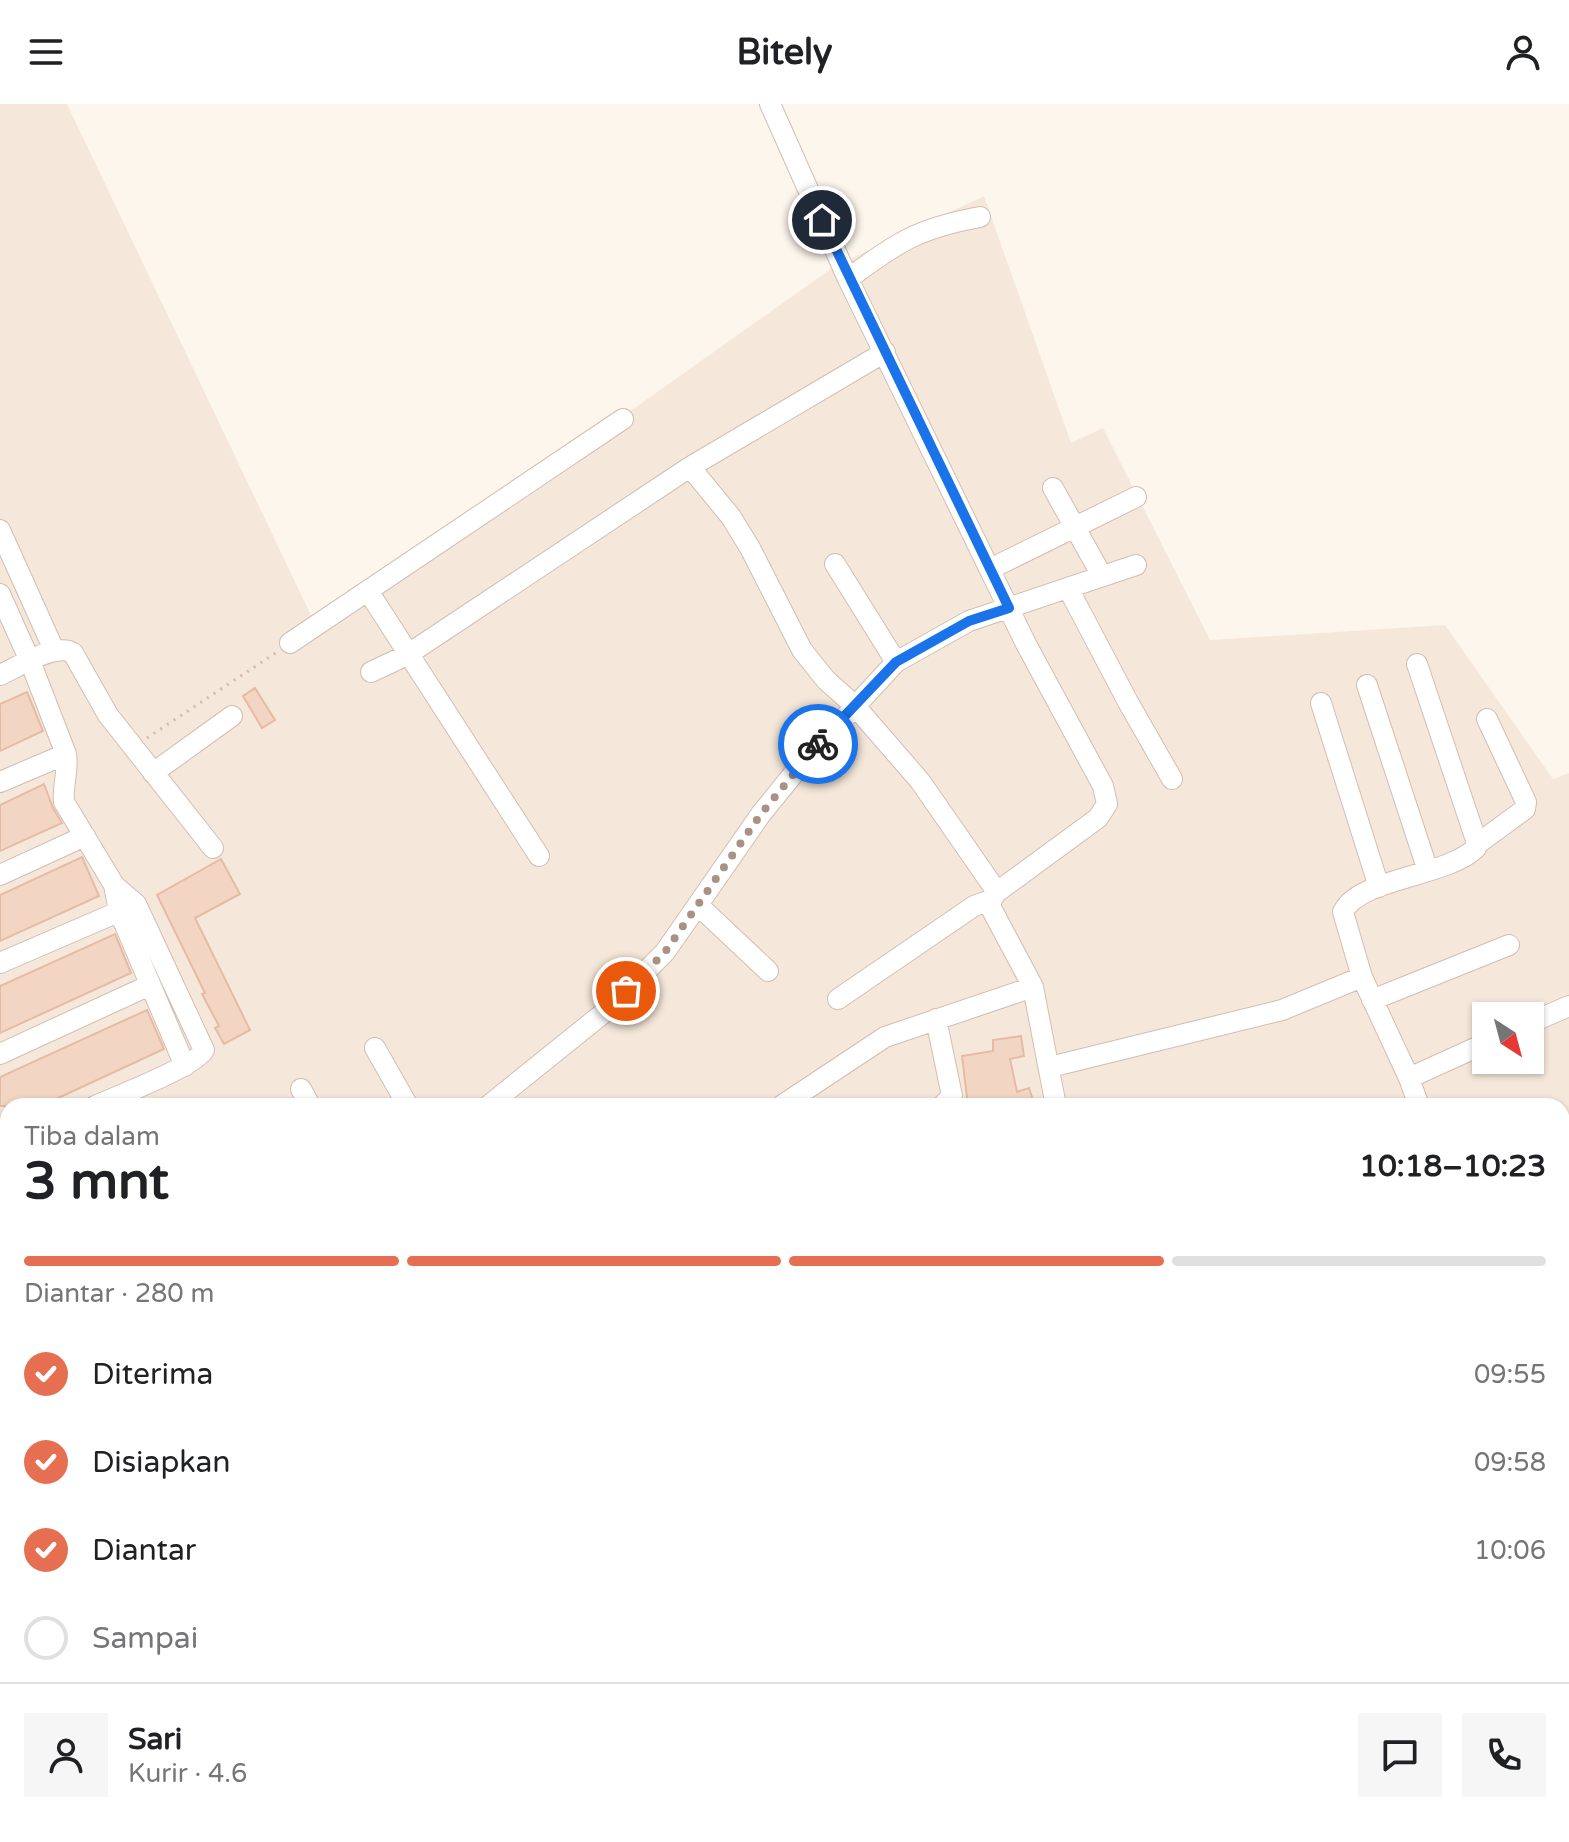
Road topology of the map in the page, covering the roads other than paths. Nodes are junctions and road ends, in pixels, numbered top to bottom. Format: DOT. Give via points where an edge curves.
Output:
graph roads {
  1 [pos="770,104"];
  2 [pos="980,217"];
  3 [pos="848,279"];
  4 [pos="885,352"];
  5 [pos="623,419"];
  6 [pos="690,467"];
  7 [pos="1053,488"];
  8 [pos="1136,497"];
  9 [pos="1074,526"];
  10 [pos="0,530"];
  11 [pos="835,564"];
  12 [pos="1136,565"];
  13 [pos="990,569"];
  14 [pos="1102,576"];
  15 [pos="1068,588"];
  16 [pos="368,591"];
  17 [pos="0,594"];
  18 [pos="1009,608"];
  19 [pos="290,643"];
  20 [pos="54,650"];
  21 [pos="407,655"];
  22 [pos="30,661"];
  23 [pos="896,662"];
  24 [pos="1417,664"];
  25 [pos="371,672"];
  26 [pos="0,675"];
  27 [pos="1367,685"];
  28 [pos="1321,703"];
  29 [pos="854,705"];
  30 [pos="232,716"];
  31 [pos="1487,719"];
  32 [pos="66,754"];
  33 [pos="153,773"];
  34 [pos="1172,779"];
  35 [pos="0,782"];
  36 [pos="85,836"];
  37 [pos="1476,845"];
  38 [pos="213,848"];
  39 [pos="539,856"];
  40 [pos="1428,871"];
  41 [pos="0,875"];
  42 [pos="1379,887"];
  43 [pos="994,896"];
  44 [pos="699,906"];
  45 [pos="128,908"];
  46 [pos="1509,945"];
  47 [pos="0,963"];
  48 [pos="768,971"];
  49 [pos="1362,977"];
  50 [pos="150,985"];
  51 [pos="1033,987"];
  52 [pos="838,999"];
  53 [pos="1372,1000"];
  54 [pos="1569,1006"];
  55 [pos="1544,1017"];
  56 [pos="936,1019"];
  57 [pos="375,1048"];
  58 [pos="1472,1049"];
  59 [pos="0,1054"];
  60 [pos="185,1066"];
  61 [pos="1050,1067"];
  62 [pos="1409,1078"];
  63 [pos="130,1098"];
  64 [pos="403,1098"];
  65 [pos="498,1098"];
  66 [pos="793,1098"];
  67 [pos="950,1098"];
  68 [pos="1055,1098"];
  69 [pos="1416,1098"];
  1 -- 3 [label="street"];
  2 -- 3 [label="street" via="907,237"];
  3 -- 4 [label="street"];
  4 -- 6 [label="street"];
  4 -- 13 [label="street"];
  5 -- 16 [label="street"];
  6 -- 21 [label="street"];
  6 -- 29 [label="street" via="750,548 802,650"];
  7 -- 9 [label="street"];
  8 -- 9 [label="street"];
  9 -- 13 [label="street"];
  9 -- 14 [label="street"];
  10 -- 20 [label="street"];
  11 -- 23 [label="street"];
  12 -- 14 [label="street"];
  13 -- 18 [label="street"];
  14 -- 15 [label="street"];
  15 -- 18 [label="street"];
  15 -- 34 [label="street"];
  16 -- 19 [label="street"];
  16 -- 21 [label="street"];
  17 -- 22 [label="street"];
  18 -- 23 [label="street" via="969,621"];
  18 -- 43 [label="street" via="1103,786 1107,804 1098,818"];
  20 -- 22 [label="street"];
  20 -- 33 [label="street" via="73,653 99,701"];
  21 -- 25 [label="street"];
  21 -- 39 [label="street"];
  22 -- 26 [label="street"];
  22 -- 32 [label="street"];
  23 -- 29 [label="street"];
  24 -- 37 [label="street"];
  27 -- 40 [label="street"];
  28 -- 42 [label="street"];
  29 -- 43 [label="street" via="920,781"];
  29 -- 44 [label="street" via="761,814"];
  30 -- 33 [label="street"];
  31 -- 37 [label="street" via="1526,802 1525,809"];
  32 -- 35 [label="street"];
  32 -- 36 [label="street" via="64,802"];
  33 -- 38 [label="street"];
  36 -- 41 [label="street"];
  36 -- 45 [label="street"];
  37 -- 40 [label="street" via="1470,854"];
  40 -- 42 [label="street"];
  42 -- 49 [label="street" via="1354,898 1343,912"];
  43 -- 51 [label="street" via="991,908"];
  43 -- 52 [label="street"];
  44 -- 48 [label="street"];
  44 -- 65 [label="street" via="665,952 606,1011"];
  45 -- 47 [label="street"];
  45 -- 50 [label="street"];
  45 -- 60 [label="street" via="204,1050"];
  46 -- 53 [label="street"];
  49 -- 53 [label="street"];
  49 -- 61 [label="street" via="1282,1010"];
  50 -- 59 [label="street"];
  50 -- 60 [label="street"];
  51 -- 56 [label="street"];
  51 -- 61 [label="street"];
  53 -- 62 [label="street"];
  54 -- 55 [label="street"];
  56 -- 66 [label="street" via="885,1037"];
  56 -- 67 [label="street"];
  57 -- 64 [label="street"];
  58 -- 62 [label="street"];
  60 -- 63 [label="street"];
  61 -- 68 [label="street"];
  62 -- 69 [label="street"];
}
